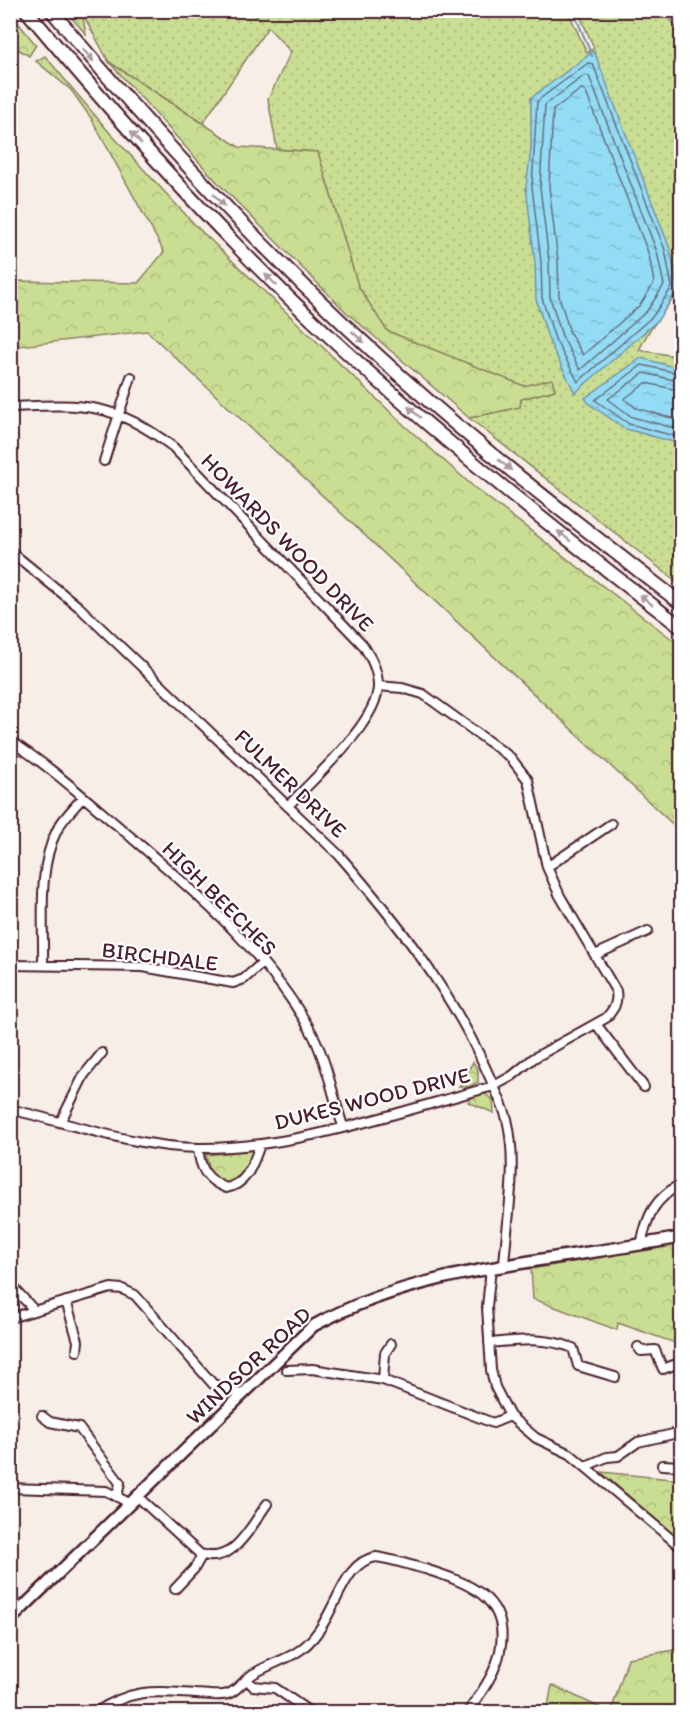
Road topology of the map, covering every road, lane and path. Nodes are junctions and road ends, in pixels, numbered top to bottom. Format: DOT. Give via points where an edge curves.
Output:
graph roads {
  1 [pos="26,10"];
  2 [pos="51,10"];
  3 [pos="132,377"];
  4 [pos="10,406"];
  5 [pos="118,413"];
  6 [pos="104,461"];
  7 [pos="10,551"];
  8 [pos="681,604"];
  9 [pos="681,628"];
  10 [pos="378,686"];
  11 [pos="10,741"];
  12 [pos="83,797"];
  13 [pos="289,805"];
  14 [pos="611,824"];
  15 [pos="547,867"];
  16 [pos="648,931"];
  17 [pos="595,955"];
  18 [pos="262,963"];
  19 [pos="10,965"];
  20 [pos="42,965"];
  21 [pos="597,1024"];
  22 [pos="102,1053"];
  23 [pos="494,1086"];
  24 [pos="644,1087"];
  25 [pos="10,1109"];
  26 [pos="61,1121"];
  27 [pos="343,1126"];
  28 [pos="260,1145"];
  29 [pos="198,1148"];
  30 [pos="681,1183"];
  31 [pos="681,1236"];
  32 [pos="641,1245"];
  33 [pos="504,1265"];
  34 [pos="491,1268"];
  35 [pos="13,1287"];
  36 [pos="66,1301"];
  37 [pos="34,1310"];
  38 [pos="10,1318"];
  39 [pos="489,1343"];
  40 [pos="391,1344"];
  41 [pos="638,1347"];
  42 [pos="77,1351"];
  43 [pos="681,1362"];
  44 [pos="287,1370"];
  45 [pos="615,1377"];
  46 [pos="383,1380"];
  47 [pos="241,1396"];
  48 [pos="42,1416"];
  49 [pos="510,1416"];
  50 [pos="681,1432"];
  51 [pos="662,1465"];
  52 [pos="586,1466"];
  53 [pos="681,1466"];
  54 [pos="10,1488"];
  55 [pos="117,1497"];
  56 [pos="134,1500"];
  57 [pos="267,1504"];
  58 [pos="681,1548"];
  59 [pos="202,1555"];
  60 [pos="175,1589"];
  61 [pos="10,1620"];
  62 [pos="246,1679"];
  63 [pos="96,1713"];
  64 [pos="310,1713"];
  65 [pos="468,1713"];
  9 -- 1 [label="highway, one-way" via="452,445 280,288 162,167"];
  2 -- 8 [label="highway, one-way" via="215,196 348,327 483,447"];
  3 -- 5 [label="street"];
  4 -- 5 [label="street, HOWARDS WOOD DRIVE" via="94,406"];
  5 -- 6 [label="street"];
  5 -- 10 [label="street, HOWARDS WOOD DRIVE" via="150,429 173,447 363,645 375,666"];
  7 -- 13 [label="street, FULMER DRIVE" via="79,607"];
  10 -- 13 [label="street" via="375,704 365,722"];
  10 -- 15 [label="street" via="423,694 510,758 528,780"];
  11 -- 12 [label="street, HIGH BEECHES"];
  12 -- 18 [label="street, HIGH BEECHES" via="173,873"];
  12 -- 20 [label="street" via="58,828 50,847"];
  13 -- 23 [label="street, FULMER DRIVE" via="376,898 445,990"];
  14 -- 15 [label="street"];
  15 -- 17 [label="street"];
  16 -- 17 [label="street"];
  17 -- 21 [label="street" via="616,991 617,1000 614,1010"];
  18 -- 20 [label="street, BIRCHDALE" via="233,983 143,967"];
  18 -- 27 [label="street, HIGH BEECHES" via="314,1037"];
  19 -- 20 [label="street, BIRCHDALE"];
  21 -- 23 [label="street"];
  21 -- 24 [label="street"];
  22 -- 26 [label="street" via="84,1075"];
  23 -- 27 [label="street, DUKES WOOD DRIVE"];
  23 -- 33 [label="street, DUKES WOOD DRIVE" via="507,1120 510,1158"];
  25 -- 26 [label="street, DUKES WOOD DRIVE"];
  26 -- 29 [label="street, DUKES WOOD DRIVE" via="136,1139"];
  27 -- 28 [label="street, DUKES WOOD DRIVE"];
  28 -- 29 [label="street, DUKES WOOD DRIVE"];
  28 -- 29 [label="street" via="248,1175 226,1188 207,1178"];
  30 -- 32 [label="street" via="667,1192 647,1217"];
  31 -- 32 [label="main road, WINDSOR ROAD"];
  32 -- 33 [label="main road, WINDSOR ROAD"];
  33 -- 34 [label="main road, WINDSOR ROAD"];
  34 -- 39 [label="street"];
  34 -- 47 [label="main road, WINDSOR ROAD" via="342,1310 313,1326"];
  35 -- 37 [label="street"];
  36 -- 37 [label="street"];
  36 -- 42 [label="street" via="78,1341"];
  36 -- 47 [label="street" via="111,1288 135,1295 213,1384 235,1390"];
  37 -- 38 [label="street"];
  39 -- 45 [label="street" via="544,1339 558,1342 573,1348 578,1366"];
  39 -- 49 [label="street" via="495,1387"];
  40 -- 46 [label="street" via="385,1353"];
  41 -- 43 [label="street" via="641,1351 655,1350 663,1369"];
  44 -- 46 [label="street" via="312,1369"];
  46 -- 49 [label="street" via="483,1421 500,1422"];
  47 -- 56 [label="main road, WINDSOR ROAD"];
  48 -- 55 [label="street" via="50,1422 79,1428 120,1483"];
  49 -- 52 [label="street" via="536,1438"];
  50 -- 52 [label="street" via="638,1442 618,1456"];
  51 -- 53 [label="street"];
  52 -- 58 [label="street"];
  54 -- 55 [label="street" via="106,1491"];
  55 -- 56 [label="street"];
  56 -- 59 [label="street"];
  56 -- 61 [label="main road, WINDSOR ROAD"];
  57 -- 59 [label="street" via="232,1549 220,1556"];
  59 -- 60 [label="street"];
  62 -- 63 [label="street" via="226,1695 143,1692 126,1695"];
  62 -- 64 [label="street" via="253,1686 282,1692"];
  62 -- 65 [label="street" via="314,1640 353,1567 369,1558 384,1558 468,1583 486,1597 493,1609 501,1630 500,1651"];
}
